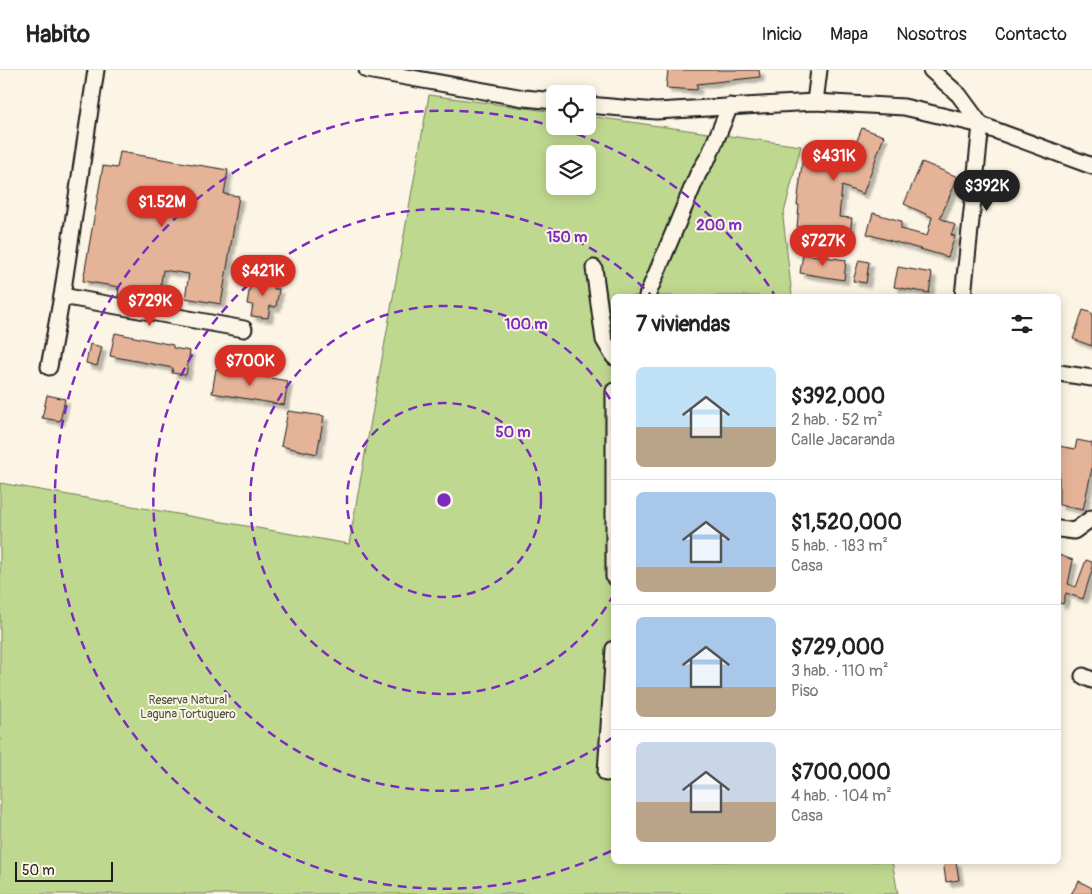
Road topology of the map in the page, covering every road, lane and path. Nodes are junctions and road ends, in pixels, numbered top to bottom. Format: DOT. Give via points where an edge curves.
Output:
graph roads {
  1 [pos="96,70"];
  2 [pos="367,70"];
  3 [pos="819,70"];
  4 [pos="931,70"];
  5 [pos="400,73"];
  6 [pos="418,74"];
  7 [pos="546,100"];
  8 [pos="815,102"];
  9 [pos="596,106"];
  10 [pos="730,106"];
  11 [pos="981,125"];
  12 [pos="1092,166"];
  13 [pos="594,268"];
  14 [pos="648,294"];
  15 [pos="963,294"];
  16 [pos="62,296"];
  17 [pos="244,329"];
  18 [pos="611,352"];
  19 [pos="49,367"];
  20 [pos="1061,373"];
  21 [pos="1092,378"];
  22 [pos="1092,518"];
  23 [pos="1061,529"];
  24 [pos="611,696"];
  25 [pos="606,774"];
  1 -- 16 [label="street"];
  2 -- 5 [label="street"];
  3 -- 8 [label="street"];
  4 -- 11 [label="street" via="959,95"];
  5 -- 6 [label="street"];
  6 -- 7 [label="street"];
  8 -- 10 [label="street"];
  8 -- 11 [label="street" via="904,107"];
  9 -- 10 [label="street" via="656,111"];
  10 -- 14 [label="street"];
  11 -- 12 [label="street"];
  11 -- 15 [label="street"];
  13 -- 18 [label="street" via="604,340"];
  16 -- 17 [label="street"];
  16 -- 19 [label="street"];
  20 -- 21 [label="street"];
  22 -- 23 [label="street" via="1074,531"];
  24 -- 25 [label="street"];
}
